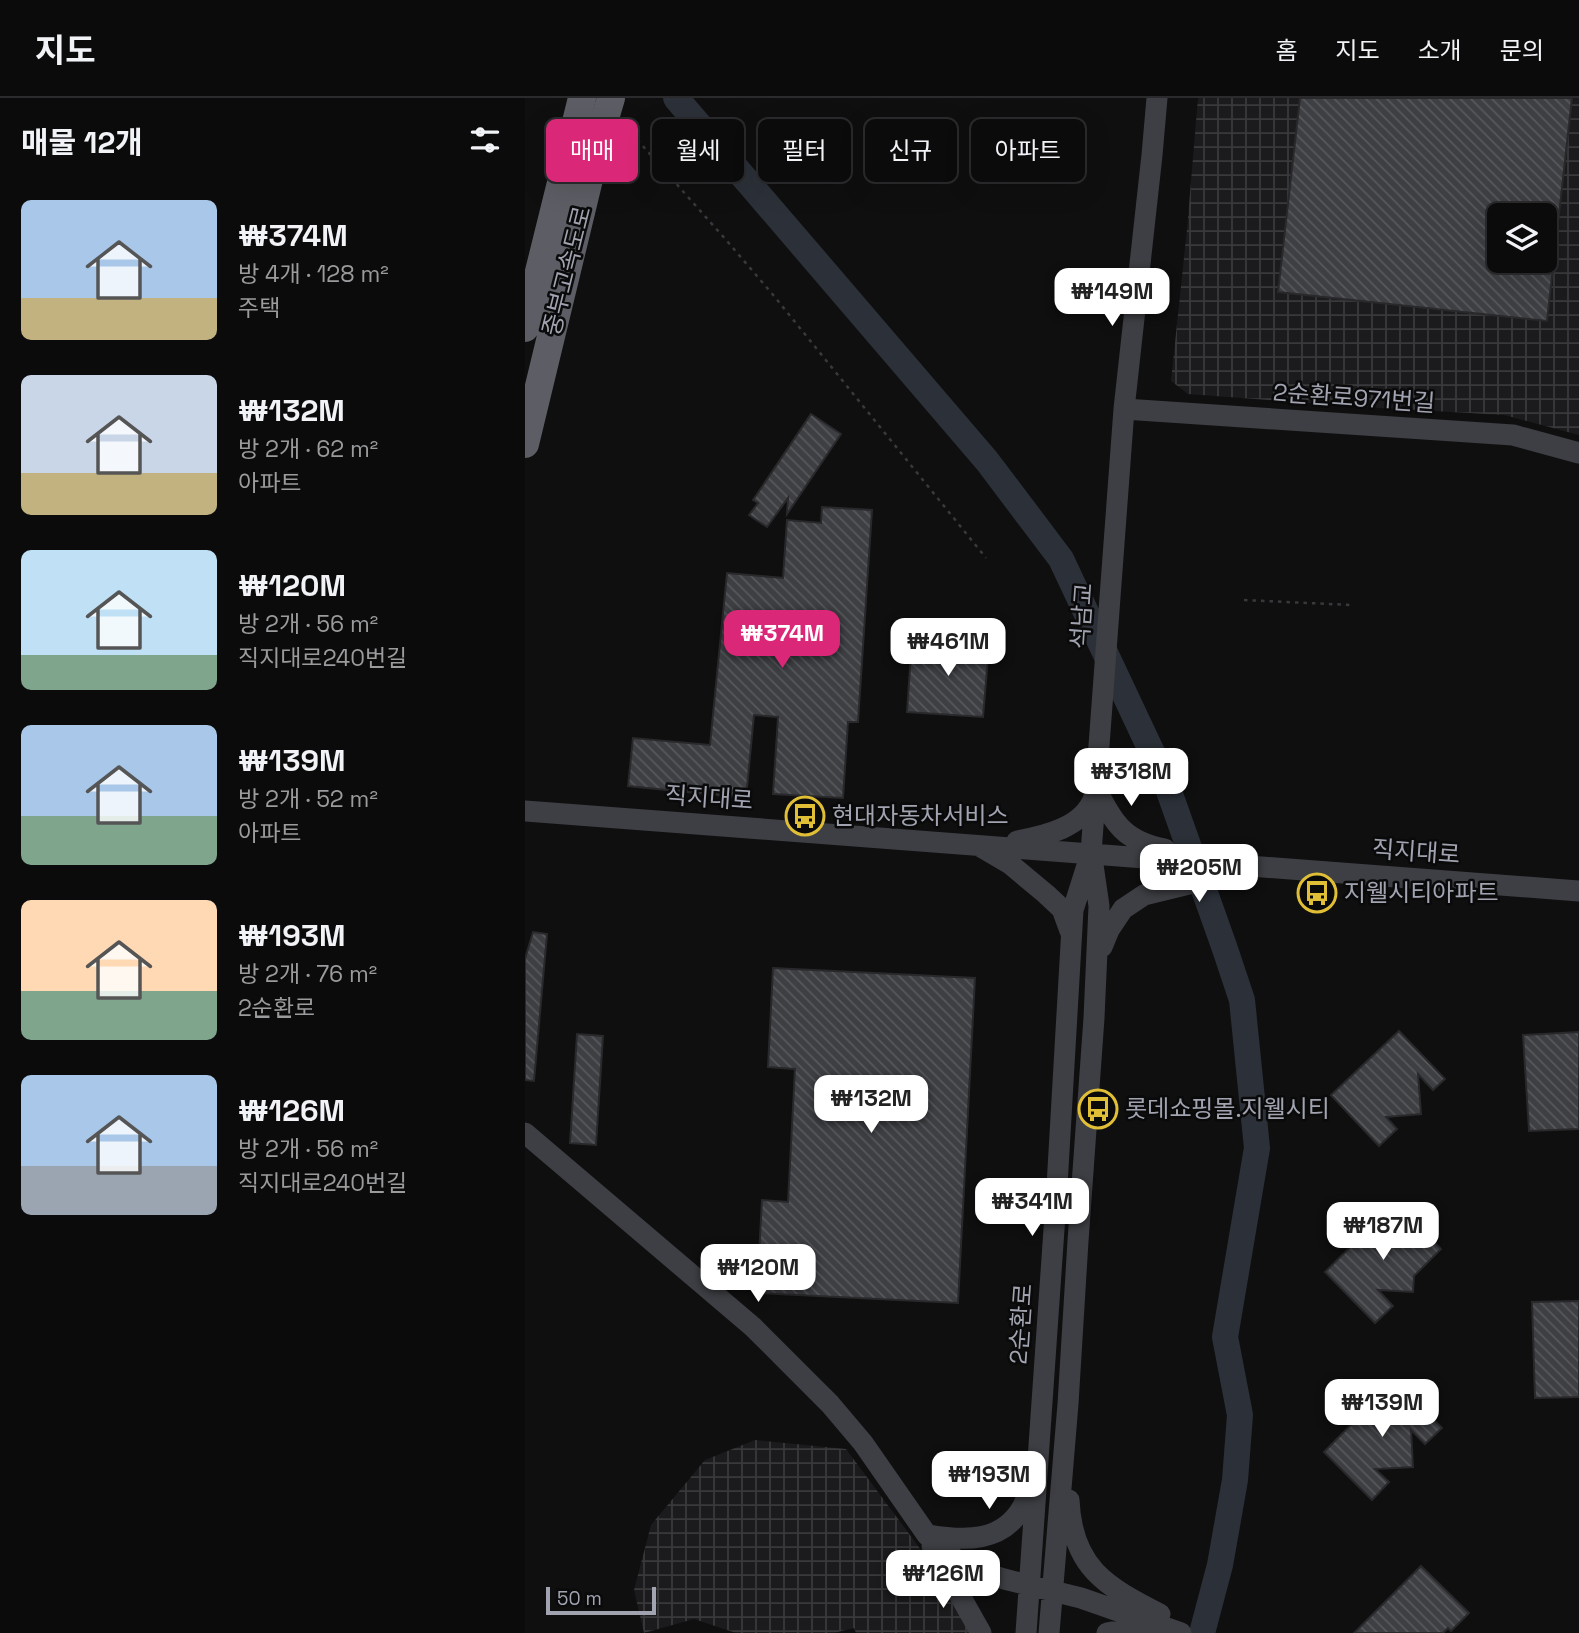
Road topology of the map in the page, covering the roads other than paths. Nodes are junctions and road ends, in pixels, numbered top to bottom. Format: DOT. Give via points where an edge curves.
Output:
graph roads {
  1 [pos="582,98"];
  2 [pos="611,98"];
  3 [pos="1157,98"];
  4 [pos="584,119"];
  5 [pos="598,119"];
  6 [pos="571,182"];
  7 [pos="577,182"];
  8 [pos="525,328"];
  9 [pos="1123,409"];
  10 [pos="525,444"];
  11 [pos="1579,453"];
  12 [pos="1097,786"];
  13 [pos="525,811"];
  14 [pos="977,844"];
  15 [pos="1146,852"];
  16 [pos="1091,853"];
  17 [pos="1252,865"];
  18 [pos="1579,891"];
  19 [pos="1072,935"];
  20 [pos="1097,962"];
  21 [pos="525,1133"];
  22 [pos="1068,1404"];
  23 [pos="1038,1467"];
  24 [pos="926,1535"];
  25 [pos="943,1566"];
  26 [pos="969,1568"];
  27 [pos="1029,1585"];
  28 [pos="1052,1590"];
  29 [pos="1137,1621"];
  30 [pos="981,1633"];
  31 [pos="1026,1633"];
  32 [pos="1049,1633"];
  33 [pos="1107,1633"];
  34 [pos="1181,1633"];
  35 [pos="1196,1633"];
  1 -- 4 [label="highway, 중부고속도로"];
  2 -- 5 [label="highway, 중부고속도로, bridge"];
  3 -- 9 [label="main road"];
  6 -- 8 [label="highway, 중부고속도로"];
  7 -- 10 [label="highway, 중부고속도로"];
  9 -- 11 [label="main road, 2순환로971번길" via="1513,435"];
  9 -- 12 [label="main road, 석남교"];
  12 -- 14 [label="main road" via="1086,813 1065,826 1028,839"];
  12 -- 15 [label="main road" via="1123,831"];
  12 -- 16 [label="main road, 2순환로"];
  13 -- 14 [label="main road, 직지대로"];
  14 -- 16 [label="main road, 직지대로"];
  14 -- 19 [label="main road" via="1010,864 1062,909"];
  15 -- 16 [label="main road, 직지대로"];
  15 -- 17 [label="main road, 직지대로"];
  16 -- 19 [label="main road, 2순환로" via="1073,910"];
  16 -- 20 [label="main road, 2순환로" via="1099,906"];
  17 -- 18 [label="main road, 직지대로"];
  17 -- 20 [label="main road" via="1144,895 1123,909"];
  19 -- 23 [label="main road, 2순환로"];
  20 -- 22 [label="main road, 2순환로"];
  21 -- 24 [label="main road" via="753,1327 830,1404 863,1443"];
  22 -- 28 [label="main road, 2순환로"];
  22 -- 29 [label="main road" via="1069,1503 1078,1547"];
  23 -- 24 [label="main road" via="1022,1507 1010,1523 992,1534 974,1539"];
  23 -- 27 [label="main road, 2순환로"];
  24 -- 25 [label="main road"];
  24 -- 26 [label="main road"];
  25 -- 26 [label="main road"];
  25 -- 30 [label="main road"];
  26 -- 27 [label="main road"];
  27 -- 28 [label="main road"];
  27 -- 31 [label="main road, 2순환로"];
  28 -- 29 [label="main road"];
  28 -- 32 [label="main road, 2순환로"];
  29 -- 33 [label="main road"];
  29 -- 34 [label="main road"];
  29 -- 35 [label="main road"];
}
